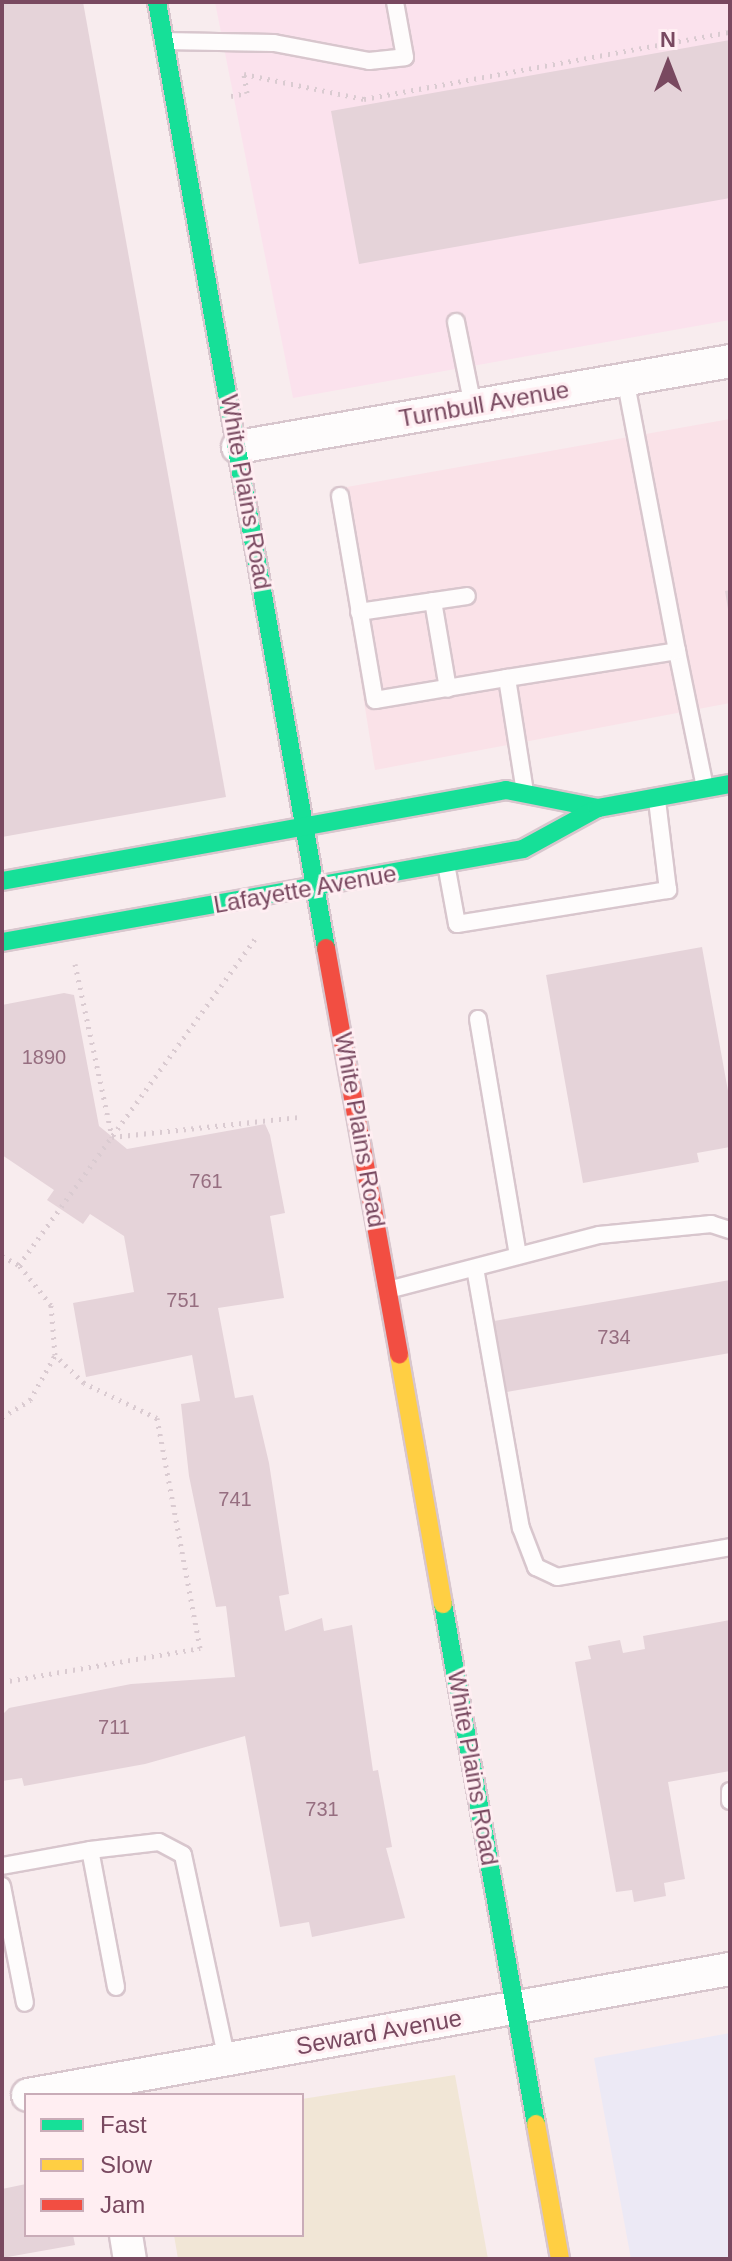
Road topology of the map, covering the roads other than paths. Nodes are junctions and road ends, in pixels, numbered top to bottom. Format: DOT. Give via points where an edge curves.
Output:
graph roads {
  1 [pos="157,2"];
  2 [pos="395,2"];
  3 [pos="164,41"];
  4 [pos="456,322"];
  5 [pos="730,361"];
  6 [pos="625,379"];
  7 [pos="473,406"];
  8 [pos="238,447"];
  9 [pos="340,496"];
  10 [pos="467,596"];
  11 [pos="433,601"];
  12 [pos="359,612"];
  13 [pos="677,651"];
  14 [pos="507,678"];
  15 [pos="448,689"];
  16 [pos="730,784"];
  17 [pos="705,788"];
  18 [pos="525,793"];
  19 [pos="656,797"];
  20 [pos="598,808"];
  21 [pos="305,824"];
  22 [pos="446,863"];
  23 [pos="2,881"];
  24 [pos="316,887"];
  25 [pos="2,942"];
  26 [pos="478,1019"];
  27 [pos="730,1230"];
  28 [pos="518,1256"];
  29 [pos="475,1268"];
  30 [pos="388,1290"];
  31 [pos="730,1547"];
  32 [pos="730,1791"];
  33 [pos="730,1801"];
  34 [pos="90,1850"];
  35 [pos="2,1866"];
  36 [pos="2,1886"];
  37 [pos="730,1969"];
  38 [pos="116,1987"];
  39 [pos="25,2003"];
  40 [pos="515,2007"];
  41 [pos="227,2060"];
  42 [pos="98,2089"];
  43 [pos="51,2093"];
  44 [pos="24,2096"];
  45 [pos="2,2100"];
  46 [pos="126,2237"];
  47 [pos="130,2259"];
  48 [pos="560,2259"];
  1 -- 3 [label="main road, White Plains Road"];
  2 -- 3 [label="lane" via="405,57 369,61 274,43"];
  3 -- 8 [label="main road, White Plains Road"];
  4 -- 7 [label="lane"];
  5 -- 6 [label="street, Turnbull Avenue"];
  6 -- 7 [label="street, Turnbull Avenue"];
  6 -- 13 [label="lane"];
  7 -- 8 [label="street, Turnbull Avenue"];
  8 -- 21 [label="main road, White Plains Road"];
  9 -- 12 [label="lane"];
  10 -- 11 [label="lane"];
  11 -- 12 [label="lane"];
  11 -- 15 [label="lane"];
  12 -- 15 [label="lane" via="375,700"];
  13 -- 14 [label="lane"];
  13 -- 17 [label="lane"];
  14 -- 15 [label="lane"];
  14 -- 18 [label="lane"];
  16 -- 17 [label="main road, Lafayette Avenue"];
  17 -- 19 [label="main road, Lafayette Avenue"];
  18 -- 20 [label="main road, Lafayette Avenue"];
  18 -- 21 [label="main road, Lafayette Avenue" via="506,790"];
  19 -- 20 [label="main road, Lafayette Avenue"];
  19 -- 22 [label="lane" via="668,890 457,924"];
  20 -- 22 [label="main road, Lafayette Avenue" via="523,849"];
  21 -- 23 [label="main road, Lafayette Avenue"];
  21 -- 24 [label="main road, White Plains Road"];
  22 -- 24 [label="main road, Lafayette Avenue"];
  24 -- 25 [label="main road, Lafayette Avenue"];
  24 -- 30 [label="main road, White Plains Road"];
  26 -- 28 [label="lane"];
  27 -- 28 [label="lane" via="711,1224 599,1235"];
  28 -- 29 [label="lane"];
  29 -- 30 [label="lane"];
  29 -- 31 [label="lane" via="521,1528 536,1567 557,1577"];
  30 -- 40 [label="main road, White Plains Road"];
  32 -- 33 [label="lane"];
  34 -- 35 [label="lane"];
  34 -- 38 [label="lane"];
  34 -- 41 [label="lane" via="159,1842 183,1855"];
  36 -- 39 [label="lane"];
  37 -- 40 [label="street, Seward Avenue"];
  40 -- 41 [label="street, Seward Avenue"];
  40 -- 48 [label="main road, White Plains Road"];
  41 -- 42 [label="street, Seward Avenue"];
  42 -- 43 [label="street, Seward Avenue"];
  44 -- 45 [label="street, Seward Avenue"];
  46 -- 47 [label="street"];
}
